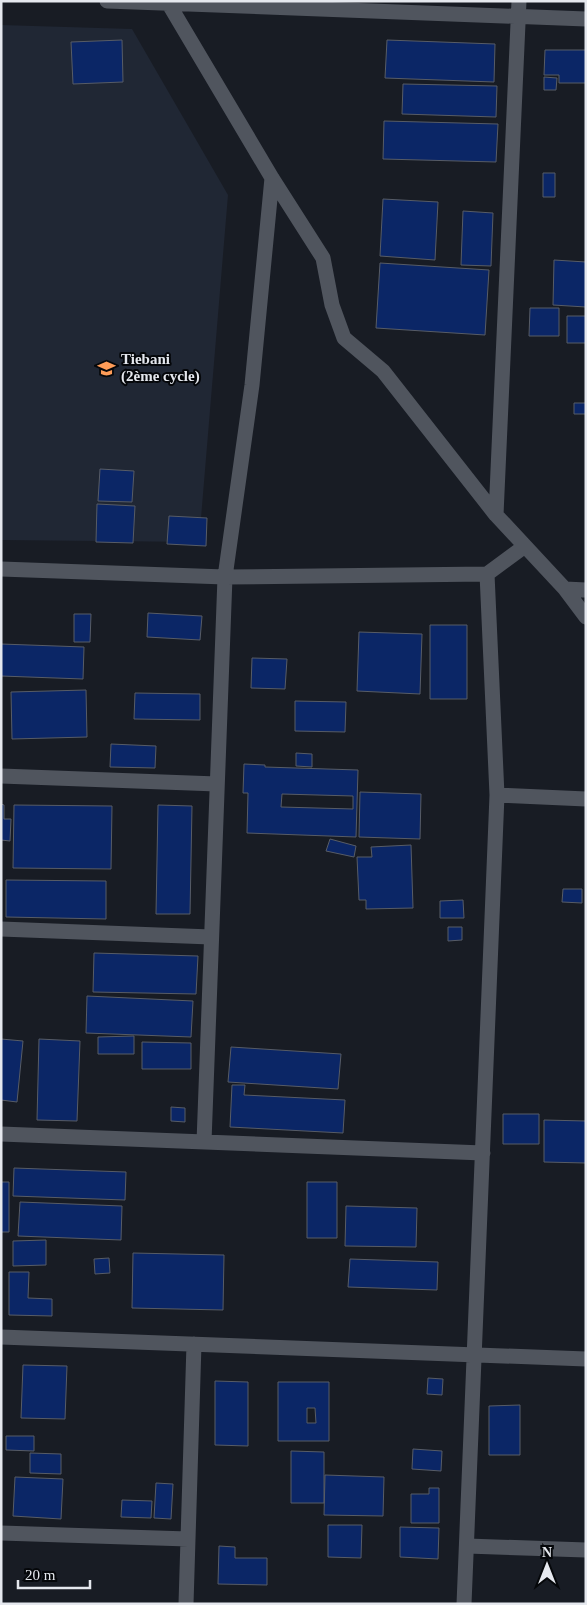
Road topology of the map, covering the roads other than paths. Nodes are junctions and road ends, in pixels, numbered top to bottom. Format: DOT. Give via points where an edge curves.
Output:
graph roads {
  1 [pos="108,1"];
  2 [pos="167,2"];
  3 [pos="518,9"];
  4 [pos="586,19"];
  5 [pos="272,178"];
  6 [pos="496,515"];
  7 [pos="525,546"];
  8 [pos="1,569"];
  9 [pos="487,574"];
  10 [pos="225,577"];
  11 [pos="565,589"];
  12 [pos="586,590"];
  13 [pos="586,617"];
  14 [pos="1,776"];
  15 [pos="217,784"];
  16 [pos="497,795"];
  17 [pos="586,799"];
  18 [pos="1,929"];
  19 [pos="212,937"];
  20 [pos="1,1134"];
  21 [pos="204,1142"];
  22 [pos="483,1153"];
  23 [pos="1,1337"];
  24 [pos="194,1344"];
  25 [pos="474,1355"];
  26 [pos="586,1359"];
  27 [pos="1,1532"];
  28 [pos="188,1539"];
  29 [pos="466,1546"];
  30 [pos="586,1550"];
  31 [pos="186,1604"];
  32 [pos="464,1604"];
  1 -- 2 [label="street"];
  2 -- 3 [label="street"];
  2 -- 5 [label="street"];
  3 -- 4 [label="street"];
  3 -- 6 [label="street"];
  5 -- 6 [label="street" via="323,258 332,305 344,338 383,370"];
  5 -- 10 [label="street" via="252,384"];
  6 -- 7 [label="street"];
  7 -- 9 [label="street"];
  7 -- 11 [label="street"];
  8 -- 10 [label="street"];
  9 -- 10 [label="street"];
  9 -- 16 [label="street"];
  10 -- 15 [label="street"];
  11 -- 12 [label="street"];
  11 -- 13 [label="street"];
  14 -- 15 [label="street"];
  15 -- 19 [label="street"];
  16 -- 17 [label="street"];
  16 -- 22 [label="street"];
  18 -- 19 [label="street"];
  19 -- 21 [label="street"];
  20 -- 21 [label="street"];
  21 -- 22 [label="street"];
  22 -- 25 [label="street"];
  23 -- 24 [label="street"];
  24 -- 25 [label="street"];
  24 -- 28 [label="street"];
  25 -- 26 [label="street"];
  25 -- 29 [label="street"];
  27 -- 28 [label="street"];
  28 -- 31 [label="street"];
  29 -- 30 [label="street"];
  29 -- 32 [label="street"];
}
